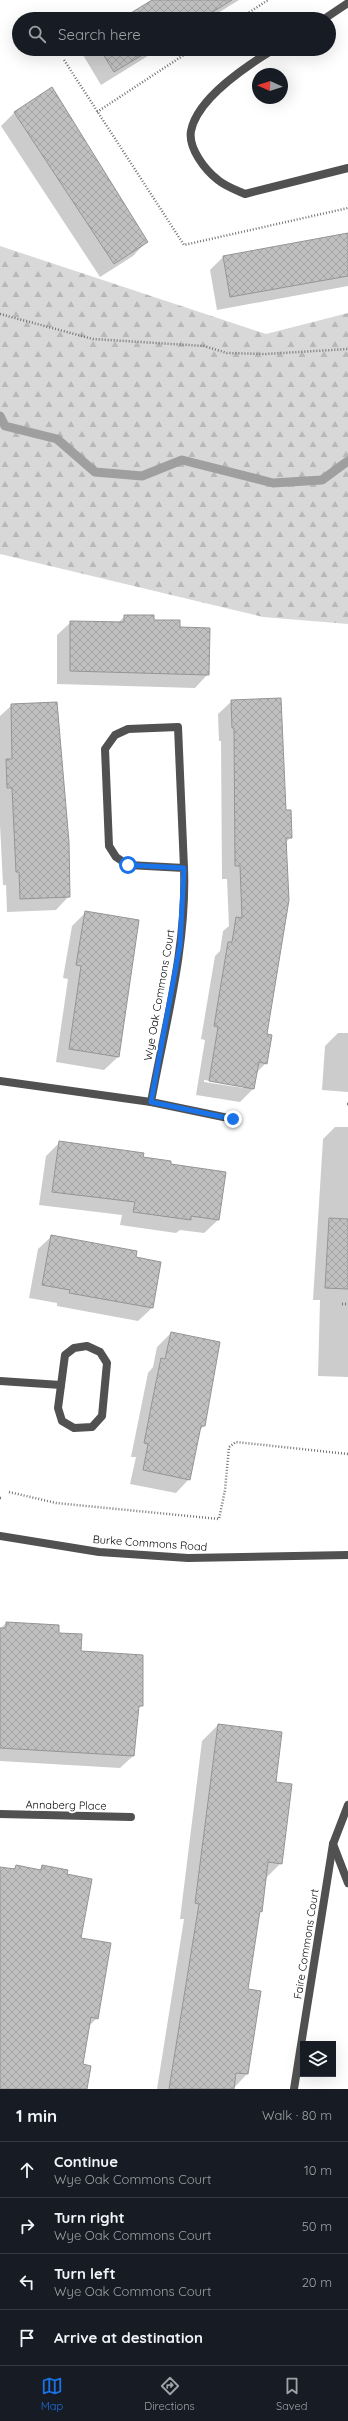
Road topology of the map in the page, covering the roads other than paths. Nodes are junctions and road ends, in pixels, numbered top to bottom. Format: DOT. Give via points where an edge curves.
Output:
graph roads {
  1 [pos="348,3"];
  2 [pos="334,12"];
  3 [pos="262,56"];
  4 [pos="348,168"];
  5 [pos="184,868"];
  6 [pos="0,1081"];
  7 [pos="151,1102"];
  8 [pos="233,1119"];
  9 [pos="0,1381"];
  10 [pos="61,1385"];
  11 [pos="0,1536"];
  12 [pos="348,1555"];
  13 [pos="348,1805"];
  14 [pos="0,1814"];
  15 [pos="131,1817"];
  16 [pos="333,1844"];
  17 [pos="348,1883"];
  18 [pos="294,2089"];
  1 -- 2 [label="street"];
  3 -- 4 [label="street" via="246,66 203,105 191,132 197,159 218,181 245,194"];
  5 -- 5 [label="street, Wye Oak Commons Court" via="178,726 128,729 115,735 105,749 109,846 116,857 128,865"];
  5 -- 7 [label="street, Wye Oak Commons Court" via="180,945"];
  6 -- 7 [label="street"];
  7 -- 8 [label="street"];
  9 -- 10 [label="street"];
  10 -- 10 [label="street" via="58,1408 62,1421 74,1428 92,1427 102,1416 107,1363 100,1352 87,1346 74,1348 65,1355"];
  11 -- 12 [label="street, Burke Commons Road" via="99,1552 188,1558"];
  13 -- 16 [label="street, Faire Commons Court"];
  14 -- 15 [label="street, Annaberg Place"];
  16 -- 17 [label="street"];
  16 -- 18 [label="street, Faire Commons Court"];
}
